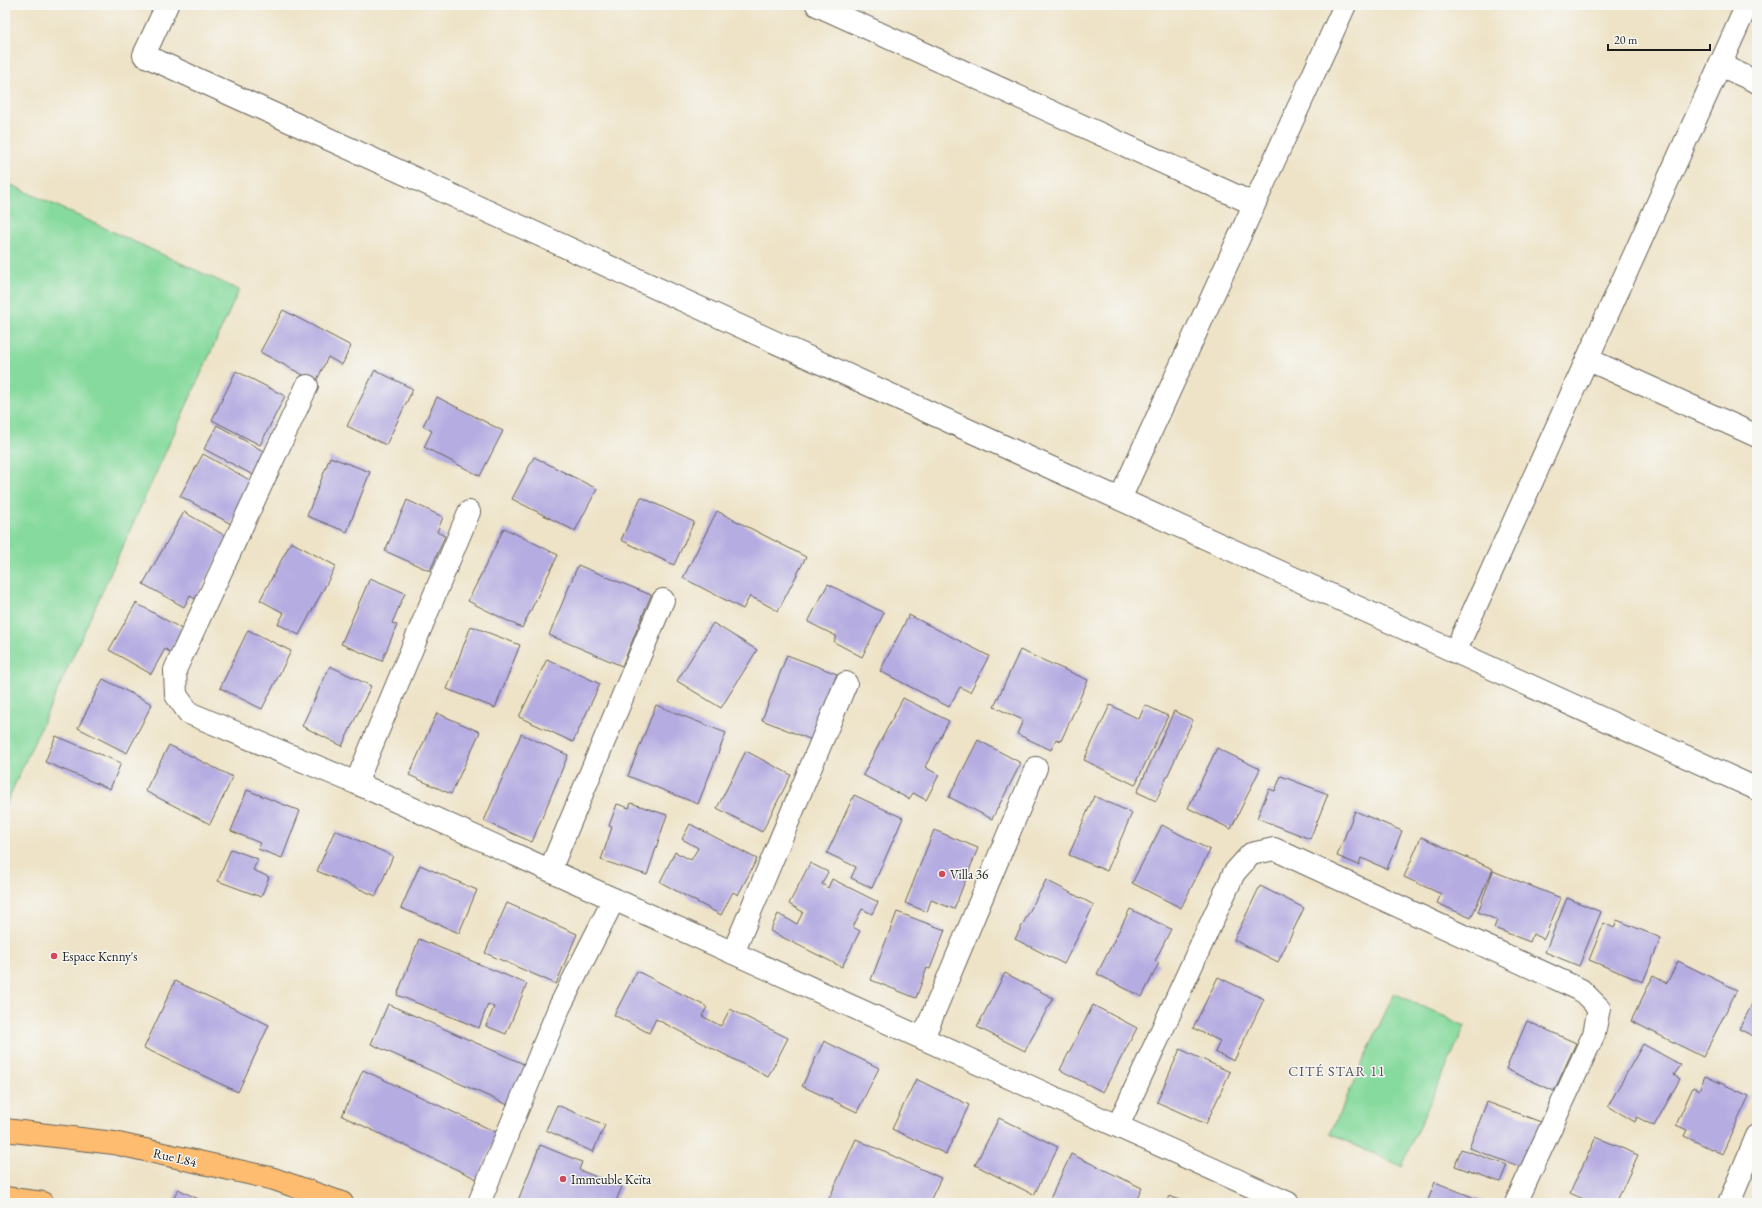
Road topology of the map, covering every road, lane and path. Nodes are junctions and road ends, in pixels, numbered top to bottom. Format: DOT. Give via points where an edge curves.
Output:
graph roads {
  1 [pos="167,5"];
  2 [pos="818,5"];
  3 [pos="1345,5"];
  4 [pos="1747,5"];
  5 [pos="1720,65"];
  6 [pos="1757,82"];
  7 [pos="1254,204"];
  8 [pos="1587,359"];
  9 [pos="307,386"];
  10 [pos="1757,436"];
  11 [pos="1120,499"];
  12 [pos="469,512"];
  13 [pos="663,600"];
  14 [pos="1455,652"];
  15 [pos="846,683"];
  16 [pos="1036,768"];
  17 [pos="356,783"];
  18 [pos="1757,789"];
  19 [pos="550,870"];
  20 [pos="614,899"];
  21 [pos="733,953"];
  22 [pos="923,1038"];
  23 [pos="1118,1126"];
  24 [pos="5,1130"];
  25 [pos="1757,1136"];
  26 [pos="5,1198"];
  27 [pos="43,1203"];
  28 [pos="342,1203"];
  29 [pos="479,1203"];
  30 [pos="1288,1203"];
  31 [pos="1516,1203"];
  32 [pos="1729,1203"];
  1 -- 11 [label="street" via="144,55"];
  2 -- 7 [label="street"];
  3 -- 7 [label="street"];
  4 -- 5 [label="street"];
  5 -- 6 [label="street"];
  5 -- 8 [label="street"];
  7 -- 11 [label="street"];
  8 -- 10 [label="street"];
  8 -- 14 [label="street"];
  9 -- 17 [label="street" via="175,670 176,695 189,713"];
  11 -- 14 [label="street"];
  12 -- 17 [label="street"];
  13 -- 19 [label="street"];
  14 -- 18 [label="street"];
  15 -- 21 [label="street"];
  16 -- 22 [label="street"];
  17 -- 19 [label="street"];
  19 -- 20 [label="street"];
  20 -- 21 [label="street"];
  20 -- 29 [label="street" via="559,1008"];
  21 -- 22 [label="street"];
  22 -- 23 [label="street"];
  23 -- 30 [label="street"];
  23 -- 31 [label="street" via="1234,874 1251,854 1274,849 1581,990 1599,1008 1594,1034"];
  24 -- 28 [label="main road, Rue L84" via="114,1143 274,1179"];
  25 -- 32 [label="street"];
  26 -- 27 [label="main road"];
}
